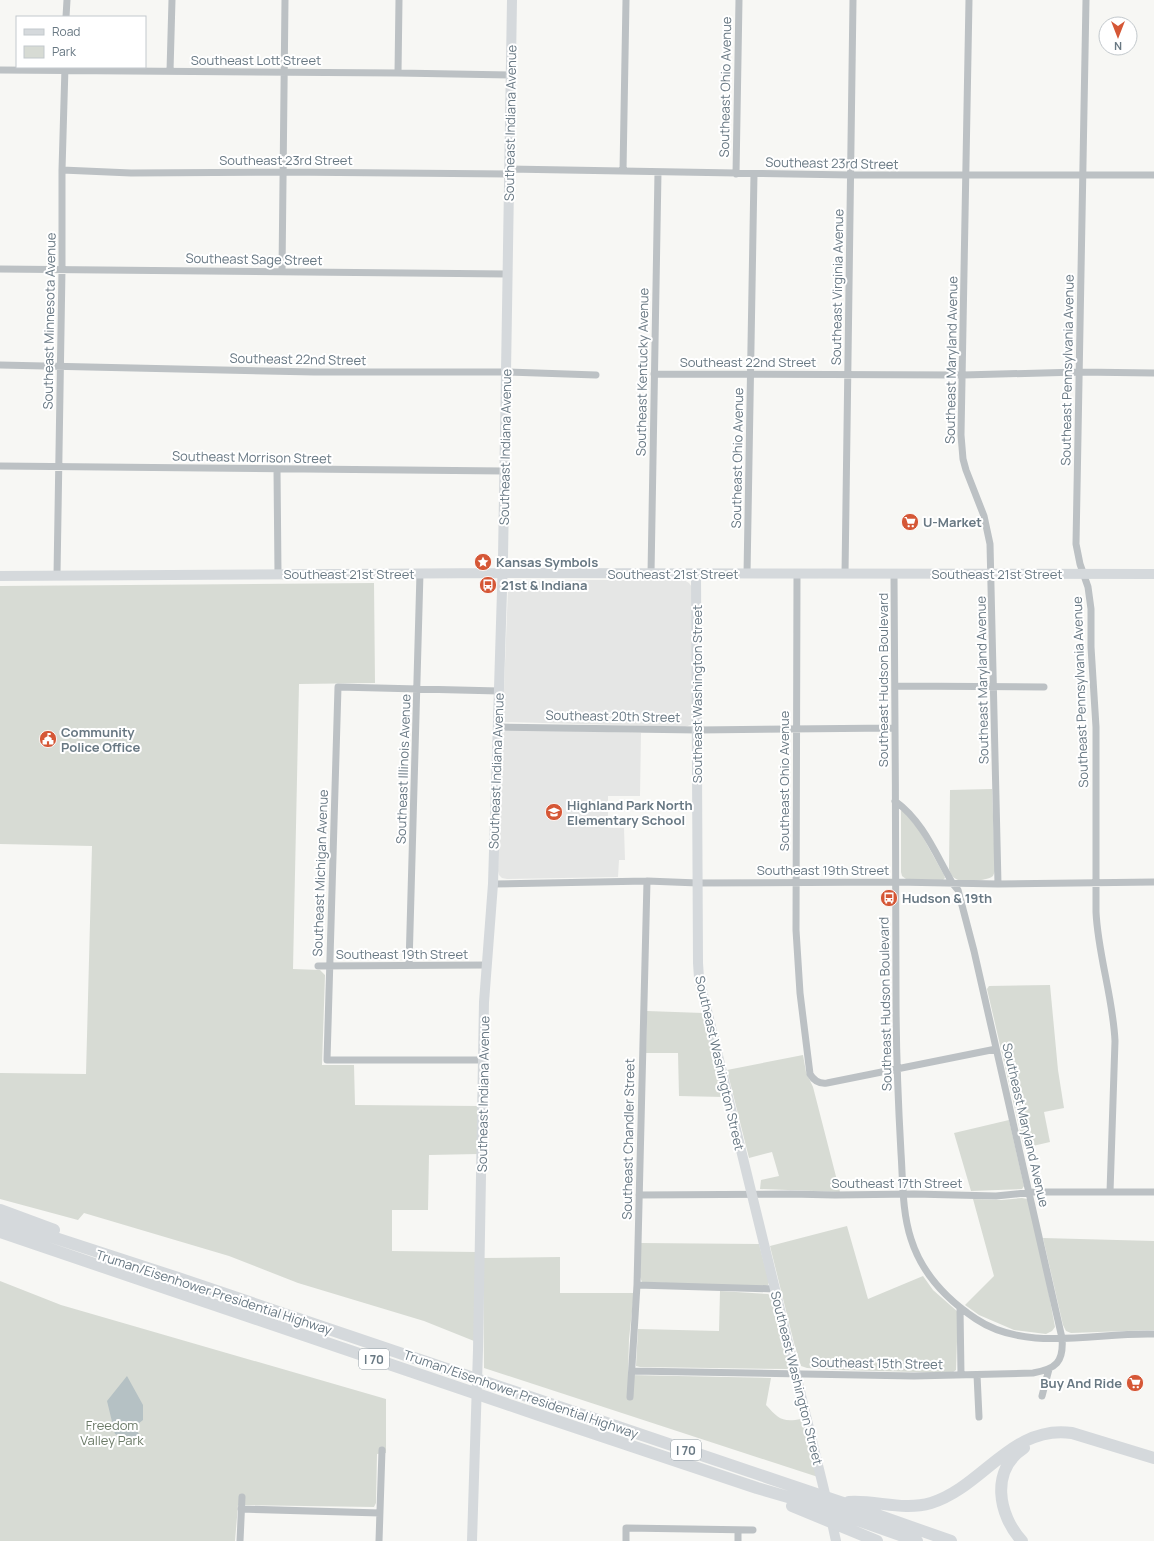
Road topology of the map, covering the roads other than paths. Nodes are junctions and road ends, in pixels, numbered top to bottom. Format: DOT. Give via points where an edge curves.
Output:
graph roads {
  1 [pos="66,0"];
  2 [pos="172,0"];
  3 [pos="285,0"];
  4 [pos="399,0"];
  5 [pos="512,0"];
  6 [pos="626,0"];
  7 [pos="739,0"];
  8 [pos="853,0"];
  9 [pos="969,0"];
  10 [pos="1086,0"];
  11 [pos="66,16"];
  12 [pos="65,69"];
  13 [pos="0,70"];
  14 [pos="170,71"];
  15 [pos="285,72"];
  16 [pos="398,72"];
  17 [pos="511,75"];
  18 [pos="62,170"];
  19 [pos="623,171"];
  20 [pos="282,172"];
  21 [pos="509,172"];
  22 [pos="658,172"];
  23 [pos="736,174"];
  24 [pos="754,174"];
  25 [pos="966,175"];
  26 [pos="1084,175"];
  27 [pos="1154,175"];
  28 [pos="851,176"];
  29 [pos="0,269"];
  30 [pos="62,269"];
  31 [pos="282,272"];
  32 [pos="508,274"];
  33 [pos="0,365"];
  34 [pos="61,368"];
  35 [pos="506,372"];
  36 [pos="1079,372"];
  37 [pos="1154,373"];
  38 [pos="654,374"];
  39 [pos="751,374"];
  40 [pos="848,374"];
  41 [pos="963,374"];
  42 [pos="596,375"];
  43 [pos="0,466"];
  44 [pos="59,467"];
  45 [pos="277,469"];
  46 [pos="504,471"];
  47 [pos="420,573"];
  48 [pos="502,573"];
  49 [pos="278,574"];
  50 [pos="651,574"];
  51 [pos="696,574"];
  52 [pos="748,574"];
  53 [pos="797,574"];
  54 [pos="845,574"];
  55 [pos="894,574"];
  56 [pos="991,574"];
  57 [pos="1084,574"];
  58 [pos="1154,574"];
  59 [pos="0,576"];
  60 [pos="57,576"];
  61 [pos="895,686"];
  62 [pos="994,686"];
  63 [pos="1044,688"];
  64 [pos="418,689"];
  65 [pos="499,691"];
  66 [pos="498,727"];
  67 [pos="796,728"];
  68 [pos="895,728"];
  69 [pos="698,730"];
  70 [pos="895,802"];
  71 [pos="647,881"];
  72 [pos="796,882"];
  73 [pos="896,882"];
  74 [pos="1096,882"];
  75 [pos="1154,882"];
  76 [pos="698,883"];
  77 [pos="493,884"];
  78 [pos="953,884"];
  79 [pos="998,884"];
  80 [pos="410,965"];
  81 [pos="487,965"];
  82 [pos="318,966"];
  83 [pos="330,966"];
  84 [pos="996,1049"];
  85 [pos="483,1060"];
  86 [pos="896,1069"];
  87 [pos="1110,1192"];
  88 [pos="1154,1192"];
  89 [pos="1029,1193"];
  90 [pos="752,1194"];
  91 [pos="903,1194"];
  92 [pos="639,1195"];
  93 [pos="0,1210"];
  94 [pos="0,1220"];
  95 [pos="0,1232"];
  96 [pos="0,1238"];
  97 [pos="17,1238"];
  98 [pos="178,1278"];
  99 [pos="636,1285"];
  100 [pos="775,1289"];
  101 [pos="960,1308"];
  102 [pos="1154,1334"];
  103 [pos="1062,1338"];
  104 [pos="1049,1369"];
  105 [pos="632,1371"];
  106 [pos="796,1374"];
  107 [pos="961,1375"];
  108 [pos="977,1375"];
  109 [pos="630,1396"];
  110 [pos="1042,1396"];
  111 [pos="979,1417"];
  112 [pos="382,1450"];
  113 [pos="1154,1458"];
  114 [pos="1154,1465"];
  115 [pos="242,1496"];
  116 [pos="843,1503"];
  117 [pos="242,1509"];
  118 [pos="812,1509"];
  119 [pos="380,1513"];
  120 [pos="738,1530"];
  121 [pos="753,1530"];
  122 [pos="240,1541"];
  123 [pos="379,1541"];
  124 [pos="472,1541"];
  125 [pos="626,1541"];
  126 [pos="738,1541"];
  127 [pos="836,1541"];
  128 [pos="878,1541"];
  129 [pos="917,1541"];
  130 [pos="950,1541"];
  131 [pos="1022,1541"];
  1 -- 11 [label="street"];
  2 -- 14 [label="street"];
  3 -- 15 [label="street"];
  4 -- 16 [label="street"];
  5 -- 17 [label="street, Southeast Indiana Avenue"];
  6 -- 19 [label="street"];
  7 -- 23 [label="street, Southeast Ohio Avenue"];
  8 -- 28 [label="street, Southeast Virginia Avenue"];
  9 -- 25 [label="street, Southeast Maryland Avenue"];
  10 -- 26 [label="street, Southeast Pennsylvania Avenue"];
  12 -- 13 [label="street, Southeast Lott Street"];
  12 -- 14 [label="street, Southeast Lott Street"];
  12 -- 18 [label="street, Southeast Minnesota Avenue"];
  14 -- 15 [label="street, Southeast Lott Street"];
  15 -- 16 [label="street, Southeast Lott Street"];
  15 -- 20 [label="street"];
  16 -- 17 [label="street, Southeast Lott Street"];
  17 -- 21 [label="street, Southeast Indiana Avenue"];
  18 -- 20 [label="street, Southeast 23rd Street" via="131,173"];
  18 -- 30 [label="street, Southeast Minnesota Avenue"];
  19 -- 21 [label="street, Southeast 23rd Street"];
  19 -- 22 [label="street, Southeast 23rd Street"];
  20 -- 21 [label="street, Southeast 23rd Street"];
  20 -- 31 [label="street"];
  21 -- 32 [label="street, Southeast Indiana Avenue"];
  22 -- 23 [label="street, Southeast 23rd Street"];
  22 -- 38 [label="street, Southeast Kentucky Avenue"];
  23 -- 24 [label="street, Southeast 23rd Street"];
  24 -- 28 [label="street, Southeast 23rd Street"];
  24 -- 39 [label="street, Southeast Ohio Avenue"];
  25 -- 26 [label="street, Southeast 23rd Street"];
  25 -- 28 [label="street, Southeast 23rd Street"];
  25 -- 41 [label="street, Southeast Maryland Avenue"];
  26 -- 27 [label="street, Southeast 23rd Street"];
  26 -- 36 [label="street, Southeast Pennsylvania Avenue"];
  28 -- 40 [label="street, Southeast Virginia Avenue"];
  29 -- 30 [label="street, Southeast Sage Street"];
  30 -- 31 [label="street, Southeast Sage Street"];
  30 -- 34 [label="street, Southeast Minnesota Avenue"];
  31 -- 32 [label="street, Southeast Sage Street"];
  32 -- 35 [label="street, Southeast Indiana Avenue"];
  33 -- 34 [label="street, Southeast 22nd Street"];
  34 -- 35 [label="street, Southeast 22nd Street"];
  34 -- 44 [label="street, Southeast Minnesota Avenue"];
  35 -- 42 [label="street, Southeast 22nd Street"];
  35 -- 46 [label="street, Southeast Indiana Avenue"];
  36 -- 37 [label="street, Southeast 22nd Street"];
  36 -- 41 [label="street, Southeast 22nd Street"];
  36 -- 57 [label="street, Southeast Pennsylvania Avenue" via="1076,544"];
  38 -- 39 [label="street, Southeast 22nd Street"];
  38 -- 50 [label="street, Southeast Kentucky Avenue"];
  39 -- 40 [label="street, Southeast 22nd Street"];
  39 -- 52 [label="street, Southeast Ohio Avenue"];
  40 -- 41 [label="street, Southeast 22nd Street"];
  40 -- 54 [label="street, Southeast Virginia Avenue"];
  41 -- 56 [label="street, Southeast Maryland Avenue" via="963,459 988,530"];
  43 -- 44 [label="street, Southeast Morrison Street"];
  44 -- 45 [label="street, Southeast Morrison Street"];
  44 -- 60 [label="street, Southeast Minnesota Avenue"];
  45 -- 46 [label="street, Southeast Morrison Street"];
  45 -- 49 [label="street"];
  46 -- 48 [label="street, Southeast Indiana Avenue"];
  47 -- 48 [label="street, Southeast 21st Street"];
  47 -- 49 [label="street, Southeast 21st Street"];
  47 -- 64 [label="street, Southeast Illinois Avenue"];
  48 -- 50 [label="street, Southeast 21st Street"];
  48 -- 65 [label="street, Southeast Indiana Avenue"];
  49 -- 60 [label="street, Southeast 21st Street"];
  50 -- 51 [label="street, Southeast 21st Street"];
  51 -- 52 [label="street, Southeast 21st Street"];
  51 -- 69 [label="street, Southeast Washington Street"];
  52 -- 53 [label="street, Southeast 21st Street"];
  53 -- 54 [label="street, Southeast 21st Street"];
  53 -- 67 [label="street, Southeast Ohio Avenue"];
  54 -- 55 [label="street, Southeast 21st Street"];
  55 -- 56 [label="street, Southeast 21st Street"];
  55 -- 61 [label="street, Southeast Hudson Boulevard"];
  56 -- 57 [label="street, Southeast 21st Street"];
  56 -- 62 [label="street, Southeast Maryland Avenue"];
  57 -- 58 [label="street, Southeast 21st Street"];
  57 -- 74 [label="street, Southeast Pennsylvania Avenue" via="1091,609 1095,699"];
  59 -- 60 [label="street, Southeast 21st Street"];
  61 -- 62 [label="street"];
  61 -- 68 [label="street, Southeast Hudson Boulevard"];
  62 -- 63 [label="street"];
  62 -- 79 [label="street, Southeast Maryland Avenue"];
  64 -- 65 [label="street"];
  64 -- 80 [label="street, Southeast Illinois Avenue"];
  64 -- 83 [label="street, Southeast Michigan Avenue" via="338,686"];
  65 -- 66 [label="street, Southeast Indiana Avenue"];
  66 -- 69 [label="street, Southeast 20th Street"];
  66 -- 77 [label="street, Southeast Indiana Avenue"];
  67 -- 68 [label="street, Southeast 20th Street"];
  67 -- 69 [label="street, Southeast 20th Street"];
  67 -- 72 [label="street, Southeast Ohio Avenue"];
  68 -- 70 [label="street, Southeast Hudson Boulevard"];
  69 -- 76 [label="street, Southeast Washington Street"];
  70 -- 73 [label="street, Southeast Hudson Boulevard"];
  70 -- 78 [label="street, Southeast Maryland Avenue" via="905,808 920,825"];
  71 -- 76 [label="street, Southeast 19th Street"];
  71 -- 77 [label="street, Southeast 19th Street"];
  71 -- 92 [label="street, Southeast Chandler Street"];
  72 -- 73 [label="street, Southeast 19th Street"];
  72 -- 76 [label="street, Southeast 19th Street"];
  72 -- 86 [label="street, Southeast Ohio Avenue" via="800,993 810,1074 815,1080 827,1083"];
  73 -- 78 [label="street, Southeast 19th Street"];
  73 -- 86 [label="street, Southeast Hudson Boulevard"];
  74 -- 75 [label="street, Southeast 19th Street"];
  74 -- 79 [label="street, Southeast 19th Street"];
  74 -- 87 [label="street, Southeast Pennsylvania Avenue" via="1096,920 1116,1041"];
  76 -- 90 [label="street, Southeast Washington Street" via="699,978"];
  77 -- 81 [label="street, Southeast Indiana Avenue"];
  78 -- 79 [label="street, Southeast 19th Street"];
  78 -- 84 [label="street, Southeast Maryland Avenue" via="958,890 974,951"];
  80 -- 81 [label="street, Southeast 19th Street"];
  80 -- 83 [label="street, Southeast 19th Street"];
  81 -- 85 [label="street, Southeast Indiana Avenue"];
  82 -- 83 [label="street, Southeast 19th Street"];
  83 -- 85 [label="street, Southeast Michigan Avenue" via="327,1060"];
  84 -- 86 [label="street"];
  84 -- 89 [label="street, Southeast Maryland Avenue"];
  85 -- 124 [label="street, Southeast Indiana Avenue"];
  86 -- 91 [label="street, Southeast Hudson Boulevard"];
  87 -- 88 [label="street, Southeast 17th Street"];
  87 -- 89 [label="street, Southeast 17th Street"];
  89 -- 91 [label="street, Southeast 17th Street" via="996,1196"];
  89 -- 103 [label="street, Southeast Maryland Avenue"];
  90 -- 91 [label="street, Southeast 17th Street"];
  90 -- 92 [label="street, Southeast 17th Street"];
  90 -- 100 [label="street, Southeast Washington Street"];
  91 -- 101 [label="street, Southeast Hudson Boulevard" via="907,1225 922,1265 939,1289"];
  92 -- 99 [label="street, Southeast Chandler Street"];
  93 -- 98 [label="highway"];
  94 -- 98 [label="highway, Truman/Eisenhower Presidential Highway / I 70"];
  95 -- 97 [label="highway, Truman/Eisenhower Presidential Highway / I 70"];
  96 -- 97 [label="highway"];
  97 -- 118 [label="highway, Truman/Eisenhower Presidential Highway / I 70" via="757,1488 774,1498"];
  98 -- 116 [label="highway, Truman/Eisenhower Presidential Highway / I 70"];
  99 -- 100 [label="street"];
  99 -- 105 [label="street, Southeast Chandler Street"];
  100 -- 106 [label="street, Southeast Washington Street"];
  101 -- 103 [label="street, Southeast Hudson Boulevard" via="1004,1332 1032,1338"];
  101 -- 107 [label="street"];
  102 -- 103 [label="street"];
  103 -- 104 [label="street, Southeast Maryland Avenue" via="1063,1350 1060,1360"];
  104 -- 108 [label="street, Southeast 15th Street" via="1033,1373"];
  104 -- 110 [label="street"];
  105 -- 106 [label="street, Southeast 15th Street"];
  105 -- 109 [label="street, Southeast Chandler Street"];
  106 -- 107 [label="street, Southeast 15th Street"];
  106 -- 127 [label="street, Southeast Washington Street"];
  107 -- 108 [label="street, Southeast 15th Street"];
  108 -- 111 [label="street"];
  112 -- 119 [label="street"];
  113 -- 116 [label="highway" via="1072,1433 1047,1432 1028,1438 956,1490 931,1503 912,1506 863,1501"];
  114 -- 131 [label="highway" via="1062,1438 1042,1439 1030,1445 1014,1458 1001,1484 1004,1513"];
  115 -- 117 [label="street"];
  116 -- 130 [label="highway, Truman/Eisenhower Presidential Highway / I 70"];
  117 -- 119 [label="street"];
  117 -- 122 [label="street"];
  118 -- 128 [label="highway"];
  118 -- 129 [label="highway" via="846,1516"];
  119 -- 123 [label="street"];
  120 -- 121 [label="street"];
  120 -- 125 [label="street" via="626,1528"];
  120 -- 126 [label="street"];
}
